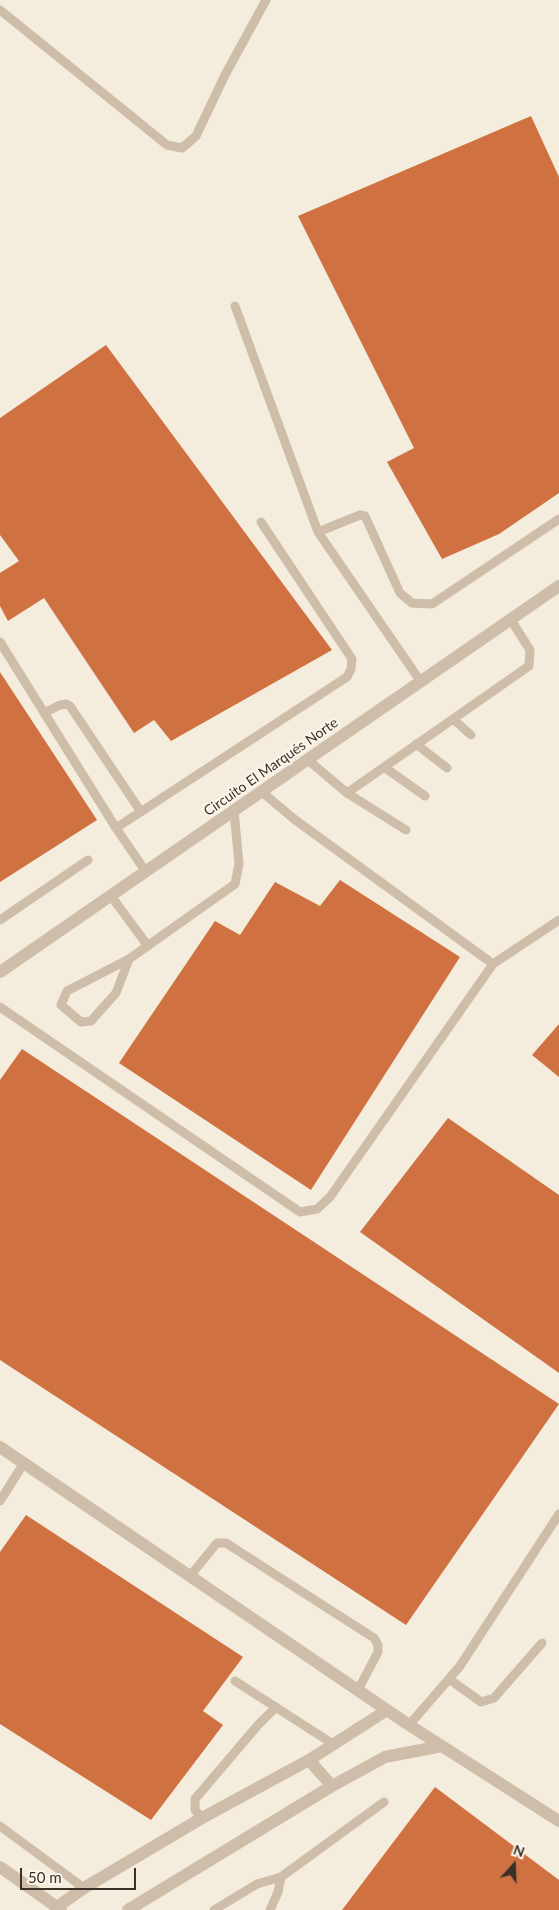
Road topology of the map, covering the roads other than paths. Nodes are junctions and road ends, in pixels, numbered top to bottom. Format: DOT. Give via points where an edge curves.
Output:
graph roads {
  1 [pos="266,0"];
  2 [pos="0,10"];
  3 [pos="235,306"];
  4 [pos="559,519"];
  5 [pos="261,522"];
  6 [pos="318,532"];
  7 [pos="559,586"];
  8 [pos="511,620"];
  9 [pos="0,642"];
  10 [pos="421,682"];
  11 [pos="44,713"];
  12 [pos="453,719"];
  13 [pos="471,735"];
  14 [pos="416,744"];
  15 [pos="308,760"];
  16 [pos="384,767"];
  17 [pos="447,768"];
  18 [pos="262,792"];
  19 [pos="347,793"];
  20 [pos="426,796"];
  21 [pos="234,811"];
  22 [pos="141,812"];
  23 [pos="116,828"];
  24 [pos="406,830"];
  25 [pos="88,860"];
  26 [pos="146,872"];
  27 [pos="111,896"];
  28 [pos="0,920"];
  29 [pos="559,920"];
  30 [pos="148,946"];
  31 [pos="129,959"];
  32 [pos="493,964"];
  33 [pos="0,972"];
  34 [pos="0,1007"];
  35 [pos="0,1447"];
  36 [pos="24,1463"];
  37 [pos="0,1502"];
  38 [pos="559,1514"];
  39 [pos="190,1576"];
  40 [pos="542,1644"];
  41 [pos="449,1679"];
  42 [pos="235,1681"];
  43 [pos="358,1690"];
  44 [pos="276,1707"];
  45 [pos="387,1710"];
  46 [pos="409,1725"];
  47 [pos="333,1744"];
  48 [pos="442,1746"];
  49 [pos="309,1760"];
  50 [pos="332,1786"];
  51 [pos="384,1802"];
  52 [pos="202,1818"];
  53 [pos="559,1821"];
  54 [pos="0,1826"];
  55 [pos="0,1867"];
  56 [pos="280,1877"];
  57 [pos="84,1888"];
  58 [pos="58,1909"];
  59 [pos="128,1910"];
  60 [pos="214,1910"];
  61 [pos="270,1910"];
  1 -- 2 [label="lane" via="196,136 182,148 166,145"];
  3 -- 6 [label="lane"];
  4 -- 6 [label="lane" via="432,604 412,603 400,594 364,516"];
  5 -- 22 [label="lane" via="352,659 351,669 347,677"];
  6 -- 10 [label="lane"];
  7 -- 8 [label="street, Circuito El Marqués Norte"];
  8 -- 10 [label="street, Circuito El Marqués Norte"];
  8 -- 12 [label="lane" via="530,650 528,666"];
  9 -- 11 [label="lane"];
  10 -- 15 [label="street, Circuito El Marqués Norte"];
  11 -- 22 [label="lane" via="60,705 70,706"];
  11 -- 23 [label="lane"];
  12 -- 13 [label="lane"];
  12 -- 14 [label="lane"];
  14 -- 16 [label="lane"];
  14 -- 17 [label="lane"];
  15 -- 18 [label="street, Circuito El Marqués Norte"];
  15 -- 19 [label="lane"];
  16 -- 19 [label="lane"];
  16 -- 20 [label="lane"];
  18 -- 21 [label="street, Circuito El Marqués Norte"];
  18 -- 32 [label="lane" via="294,819"];
  19 -- 24 [label="lane"];
  21 -- 26 [label="street, Circuito El Marqués Norte"];
  21 -- 30 [label="lane" via="239,864 235,884"];
  22 -- 23 [label="lane"];
  23 -- 26 [label="lane"];
  25 -- 28 [label="lane"];
  26 -- 27 [label="street, Circuito El Marqués Norte"];
  27 -- 30 [label="lane"];
  27 -- 33 [label="street, Circuito El Marqués Norte"];
  29 -- 32 [label="lane"];
  30 -- 31 [label="lane"];
  31 -- 31 [label="lane" via="116,993 91,1021 81,1022 61,1005 66,991"];
  32 -- 34 [label="lane" via="330,1197 317,1209 300,1212"];
  35 -- 36 [label="street"];
  36 -- 37 [label="lane"];
  36 -- 39 [label="street"];
  38 -- 41 [label="lane"];
  39 -- 43 [label="street"];
  39 -- 43 [label="lane" via="217,1543 226,1543 374,1638 378,1652"];
  40 -- 41 [label="lane" via="488,1701 481,1702"];
  41 -- 46 [label="lane"];
  42 -- 44 [label="lane"];
  43 -- 45 [label="street"];
  44 -- 47 [label="lane"];
  44 -- 52 [label="lane" via="195,1799 195,1810"];
  45 -- 46 [label="street"];
  45 -- 47 [label="street"];
  46 -- 48 [label="street"];
  47 -- 49 [label="street"];
  48 -- 50 [label="street" via="385,1757"];
  48 -- 53 [label="street"];
  49 -- 50 [label="street"];
  49 -- 52 [label="street"];
  50 -- 59 [label="street"];
  51 -- 56 [label="lane"];
  52 -- 57 [label="street"];
  54 -- 57 [label="lane"];
  55 -- 58 [label="street"];
  56 -- 60 [label="lane" via="257,1884"];
  56 -- 61 [label="lane"];
  57 -- 58 [label="street"];
}
